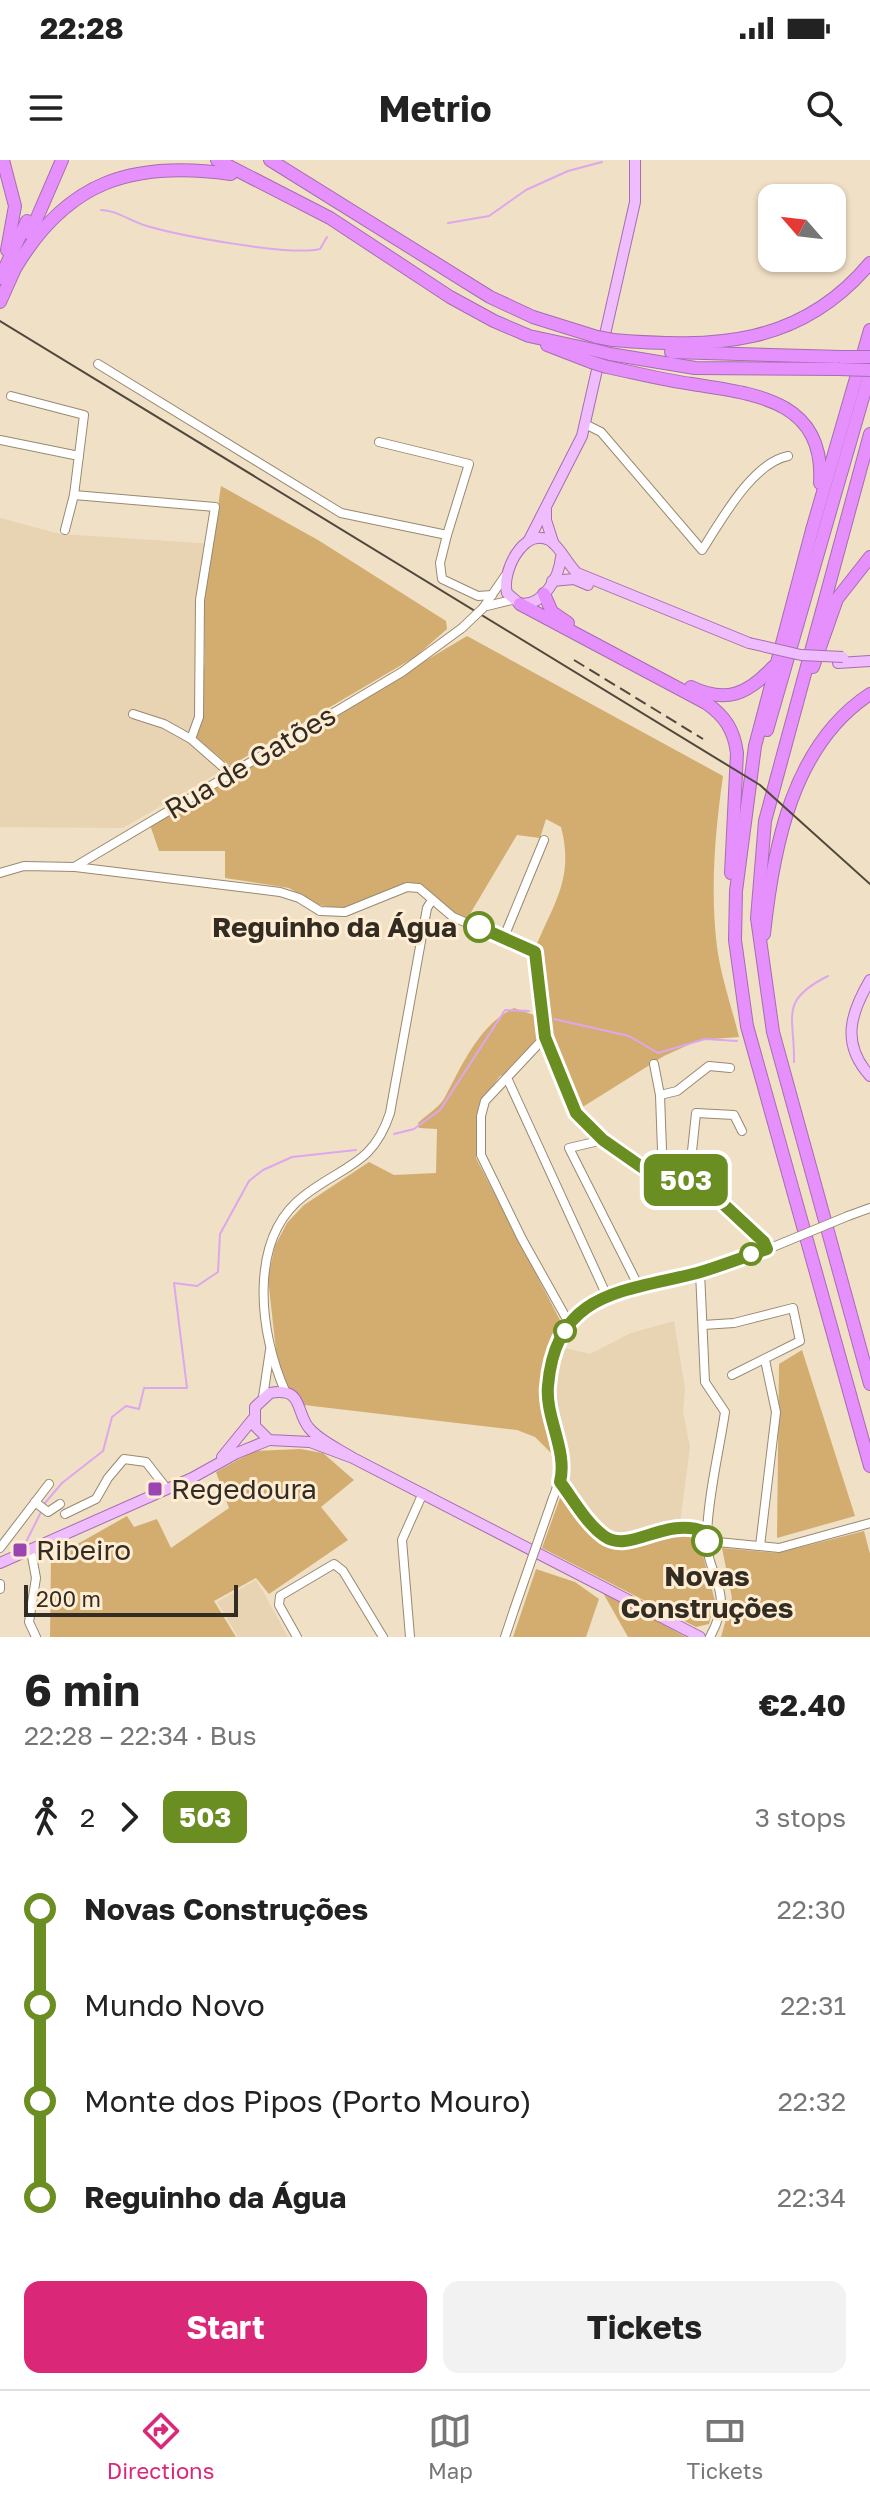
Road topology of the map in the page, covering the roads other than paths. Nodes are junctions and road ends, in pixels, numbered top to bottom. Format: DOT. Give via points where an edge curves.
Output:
graph roads {
  1 [pos="3,160"];
  2 [pos="55,160"];
  3 [pos="62,160"];
  4 [pos="217,160"];
  5 [pos="270,160"];
  6 [pos="635,160"];
  7 [pos="254,178"];
  8 [pos="870,263"];
  9 [pos="16,267"];
  10 [pos="0,268"];
  11 [pos="0,278"];
  12 [pos="1,300"];
  13 [pos="870,330"];
  14 [pos="613,340"];
  15 [pos="870,357"];
  16 [pos="609,360"];
  17 [pos="840,363"];
  18 [pos="98,364"];
  19 [pos="870,372"];
  20 [pos="11,396"];
  21 [pos="585,424"];
  22 [pos="870,434"];
  23 [pos="0,440"];
  24 [pos="379,442"];
  25 [pos="79,456"];
  26 [pos="788,456"];
  27 [pos="74,495"];
  28 [pos="547,503"];
  29 [pos="65,530"];
  30 [pos="812,530"];
  31 [pos="447,535"];
  32 [pos="529,540"];
  33 [pos="553,542"];
  34 [pos="561,557"];
  35 [pos="870,557"];
  36 [pos="505,576"];
  37 [pos="552,581"];
  38 [pos="544,594"];
  39 [pos="492,595"];
  40 [pos="516,602"];
  41 [pos="483,608"];
  42 [pos="748,646"];
  43 [pos="870,658"];
  44 [pos="775,665"];
  45 [pos="870,694"];
  46 [pos="797,703"];
  47 [pos="133,714"];
  48 [pos="191,739"];
  49 [pos="231,774"];
  50 [pos="744,823"];
  51 [pos="544,840"];
  52 [pos="75,867"];
  53 [pos="0,873"];
  54 [pos="432,900"];
  55 [pos="504,937"];
  56 [pos="735,940"];
  57 [pos="763,949"];
  58 [pos="870,980"];
  59 [pos="545,1037"];
  60 [pos="654,1064"];
  61 [pos="730,1068"];
  62 [pos="870,1076"];
  63 [pos="508,1080"];
  64 [pos="660,1095"];
  65 [pos="742,1131"];
  66 [pos="603,1140"];
  67 [pos="663,1178"];
  68 [pos="689,1180"];
  69 [pos="870,1208"];
  70 [pos="767,1249"];
  71 [pos="700,1272"];
  72 [pos="639,1287"];
  73 [pos="606,1294"];
  74 [pos="569,1323"];
  75 [pos="703,1325"];
  76 [pos="270,1342"];
  77 [pos="765,1360"];
  78 [pos="732,1375"];
  79 [pos="870,1384"];
  80 [pos="286,1393"];
  81 [pos="263,1397"];
  82 [pos="304,1417"];
  83 [pos="253,1419"];
  84 [pos="269,1440"];
  85 [pos="287,1440"];
  86 [pos="353,1458"];
  87 [pos="215,1465"];
  88 [pos="870,1466"];
  89 [pos="560,1482"];
  90 [pos="49,1484"];
  91 [pos="167,1489"];
  92 [pos="423,1493"];
  93 [pos="35,1502"];
  94 [pos="60,1504"];
  95 [pos="65,1514"];
  96 [pos="866,1524"];
  97 [pos="707,1536"];
  98 [pos="760,1546"];
  99 [pos="0,1548"];
  100 [pos="31,1551"];
  101 [pos="0,1563"];
  102 [pos="36,1637"];
  103 [pos="297,1637"];
  104 [pos="383,1637"];
  105 [pos="410,1637"];
  106 [pos="505,1637"];
  107 [pos="700,1637"];
  108 [pos="710,1637"];
  1 -- 10 [label="highway" via="13,192 14,220"];
  2 -- 11 [label="highway"];
  3 -- 9 [label="highway"];
  4 -- 7 [label="highway"];
  5 -- 14 [label="highway, bridge" via="490,297 533,317"];
  6 -- 21 [label="main road" via="635,202"];
  7 -- 9 [label="highway" via="178,161 114,170 62,204"];
  7 -- 16 [label="highway, bridge" via="330,218 450,297 529,336"];
  8 -- 14 [label="highway" via="827,303 756,336 714,345"];
  9 -- 12 [label="highway"];
  13 -- 30 [label="highway"];
  14 -- 17 [label="highway" via="698,355"];
  15 -- 17 [label="highway, bridge"];
  16 -- 17 [label="highway" via="695,368"];
  16 -- 30 [label="highway" via="744,392 791,411 816,444 819,489"];
  17 -- 19 [label="highway, bridge"];
  18 -- 31 [label="street" via="341,513"];
  19 -- 50 [label="highway"];
  20 -- 25 [label="street" via="84,415"];
  21 -- 26 [label="street" via="601,432 702,550 742,491"];
  21 -- 28 [label="main road"];
  22 -- 46 [label="highway"];
  23 -- 25 [label="street"];
  24 -- 31 [label="street" via="469,464"];
  25 -- 27 [label="street"];
  27 -- 29 [label="street"];
  27 -- 48 [label="street" via="215,507 200,600 199,717"];
  28 -- 32 [label="main road"];
  28 -- 33 [label="main road"];
  30 -- 44 [label="highway"];
  31 -- 39 [label="street" via="442,579 478,596"];
  32 -- 33 [label="main road"];
  32 -- 36 [label="main road"];
  33 -- 34 [label="main road"];
  34 -- 37 [label="main road"];
  34 -- 42 [label="main road" via="577,573"];
  35 -- 46 [label="highway" via="837,599"];
  36 -- 39 [label="street, Rua de Gatões"];
  36 -- 40 [label="main road" via="507,593"];
  37 -- 38 [label="main road"];
  37 -- 42 [label="main road" via="574,579"];
  38 -- 40 [label="main road" via="536,602"];
  38 -- 44 [label="highway" via="559,619 703,693 744,693"];
  39 -- 41 [label="street, Rua de Gatões"];
  40 -- 41 [label="street, Rua de Gatões" via="495,601"];
  40 -- 56 [label="highway" via="724,717 737,753 730,892"];
  41 -- 49 [label="street, Rua de Gatões, bridge" via="402,672"];
  42 -- 43 [label="main road, bridge" via="801,660"];
  44 -- 50 [label="highway" via="755,746"];
  45 -- 57 [label="highway" via="827,736 802,776 771,871"];
  46 -- 57 [label="highway" via="765,821 757,918"];
  47 -- 48 [label="street"];
  48 -- 49 [label="street"];
  49 -- 52 [label="street, Rua de Gatões"];
  50 -- 56 [label="highway"];
  51 -- 55 [label="street"];
  52 -- 53 [label="street" via="24,866"];
  52 -- 54 [label="street" via="280,892 320,911 345,912 407,887 419,888"];
  54 -- 55 [label="street" via="453,917"];
  54 -- 76 [label="street" via="386,1124 367,1155 305,1195 276,1230 265,1270"];
  55 -- 59 [label="street" via="535,952"];
  56 -- 88 [label="highway" via="747,1026"];
  57 -- 79 [label="highway" via="773,1032"];
  58 -- 62 [label="main road" via="852,1014 850,1034 856,1057"];
  59 -- 63 [label="street"];
  59 -- 66 [label="street" via="576,1113"];
  60 -- 64 [label="street"];
  61 -- 64 [label="street" via="709,1066 677,1091"];
  63 -- 73 [label="street"];
  63 -- 74 [label="street" via="485,1101 481,1155"];
  64 -- 67 [label="street"];
  65 -- 68 [label="street" via="734,1115 696,1113"];
  66 -- 67 [label="street"];
  66 -- 72 [label="street" via="569,1148"];
  67 -- 68 [label="street"];
  68 -- 70 [label="street" via="705,1187"];
  69 -- 70 [label="street, bridge"];
  70 -- 71 [label="street"];
  71 -- 72 [label="street"];
  71 -- 75 [label="street"];
  72 -- 73 [label="street"];
  73 -- 74 [label="street"];
  74 -- 89 [label="street" via="547,1393"];
  75 -- 77 [label="street" via="793,1308 800,1341"];
  75 -- 97 [label="street" via="705,1382 725,1412"];
  76 -- 80 [label="street"];
  76 -- 81 [label="street"];
  77 -- 78 [label="street"];
  77 -- 98 [label="street" via="776,1412"];
  80 -- 81 [label="main road"];
  80 -- 82 [label="main road" via="299,1402"];
  81 -- 83 [label="main road"];
  82 -- 85 [label="main road" via="299,1431"];
  82 -- 86 [label="main road" via="313,1432"];
  83 -- 84 [label="main road"];
  83 -- 87 [label="main road"];
  84 -- 85 [label="main road"];
  84 -- 87 [label="main road"];
  85 -- 86 [label="main road" via="310,1442"];
  86 -- 92 [label="main road"];
  87 -- 91 [label="main road"];
  89 -- 97 [label="street" via="610,1539 640,1539 669,1527 691,1527"];
  89 -- 106 [label="street, bridge"];
  90 -- 93 [label="street"];
  91 -- 95 [label="street" via="146,1462 124,1459 96,1499"];
  91 -- 100 [label="main road"];
  92 -- 105 [label="street" via="402,1540"];
  92 -- 107 [label="main road"];
  93 -- 94 [label="street" via="48,1512"];
  93 -- 99 [label="street"];
  96 -- 98 [label="street" via="779,1548"];
  97 -- 98 [label="street"];
  97 -- 108 [label="street" via="722,1594"];
  100 -- 101 [label="main road"];
  100 -- 102 [label="street" via="36,1578 29,1622"];
  103 -- 104 [label="street" via="279,1605 280,1596 334,1564"];
}
